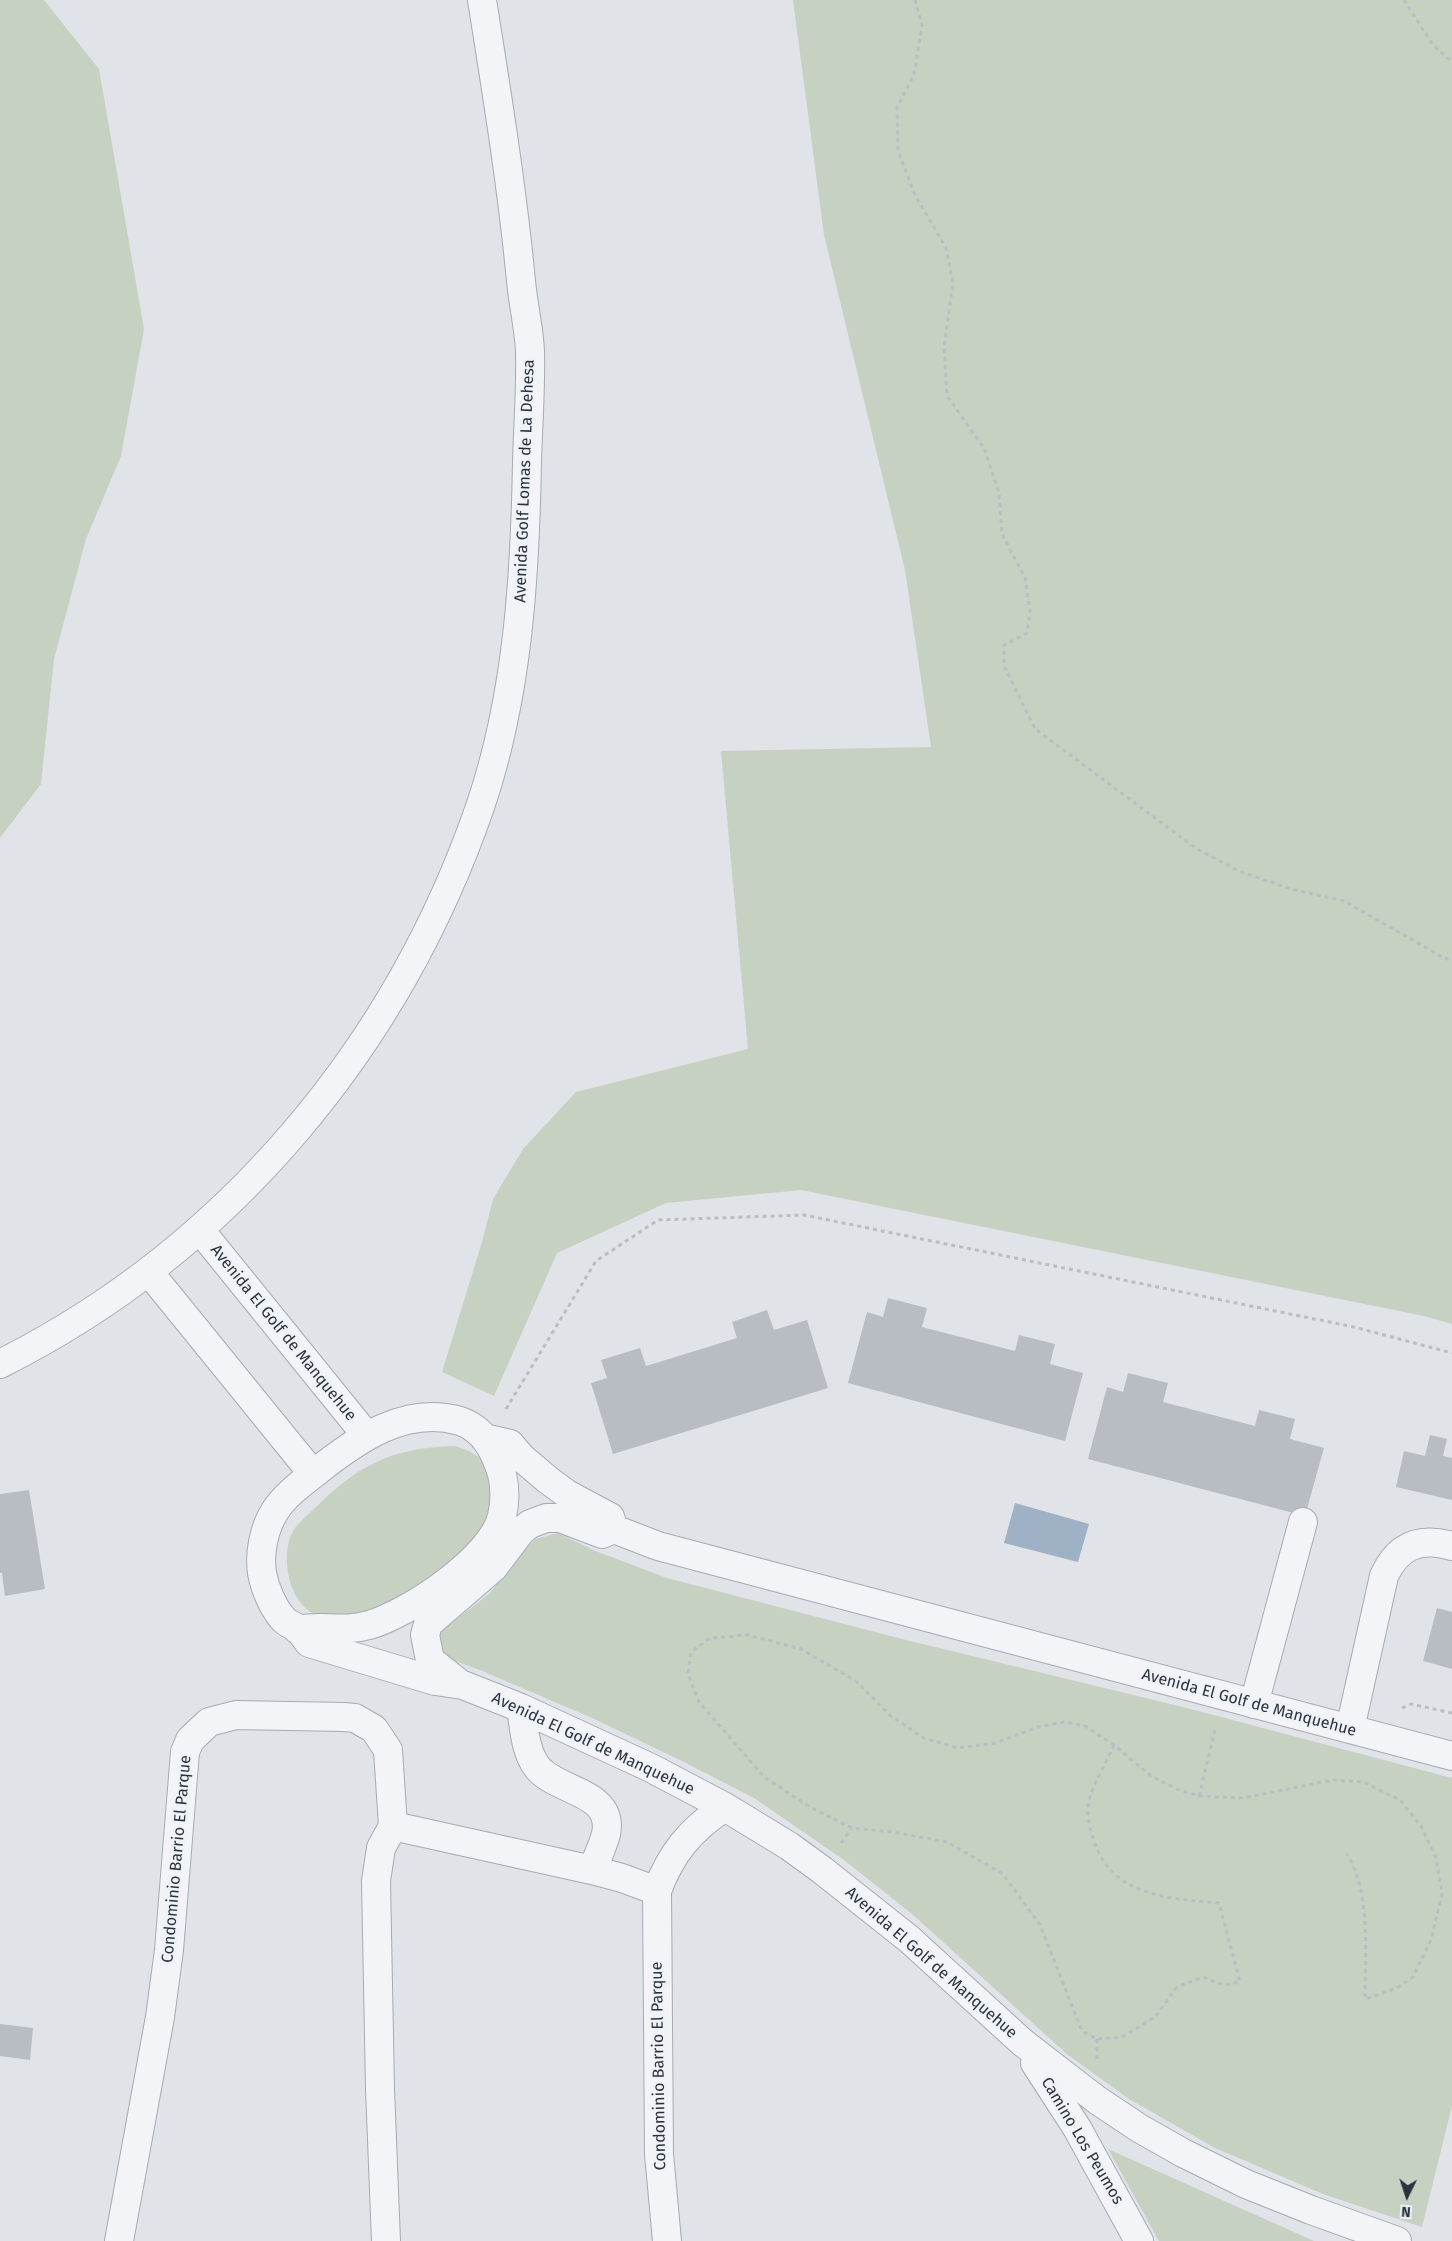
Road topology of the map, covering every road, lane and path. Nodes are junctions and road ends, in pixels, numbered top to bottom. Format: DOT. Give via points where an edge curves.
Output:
graph roads {
  1 [pos="482,0"];
  2 [pos="915,0"];
  3 [pos="1404,0"];
  4 [pos="1452,62"];
  5 [pos="1452,960"];
  6 [pos="200,1230"];
  7 [pos="148,1272"];
  8 [pos="1452,1353"];
  9 [pos="0,1364"];
  10 [pos="516,1393"];
  11 [pos="366,1435"];
  12 [pos="488,1439"];
  13 [pos="314,1474"];
  14 [pos="1303,1522"];
  15 [pos="614,1529"];
  16 [pos="1452,1546"];
  17 [pos="298,1630"];
  18 [pos="463,1685"];
  19 [pos="1223,1696"];
  20 [pos="1254,1704"];
  21 [pos="521,1708"];
  22 [pos="1350,1729"];
  23 [pos="1114,1745"];
  24 [pos="1452,1756"];
  25 [pos="1199,1796"];
  26 [pos="726,1807"];
  27 [pos="392,1826"];
  28 [pos="1347,1854"];
  29 [pos="592,1870"];
  30 [pos="656,1891"];
  31 [pos="1022,2042"];
  32 [pos="119,2241"];
  33 [pos="386,2241"];
  34 [pos="667,2241"];
  35 [pos="1139,2241"];
  36 [pos="1397,2241"];
  1 -- 6 [label="street, Avenida Golf Lomas de La Dehesa" via="514,206 530,348 524,572 515,653 503,718 482,802 450,883 410,965 371,1032 290,1139"];
  2 -- 5 [label="path" via="922,24 914,75 897,107 898,151 915,196 946,248 953,283 944,347 947,396 984,448 999,493 1002,534 1024,578 1030,611 1027,634 1004,645 1004,666 1035,729 1197,849 1248,874 1291,890 1344,901"];
  3 -- 4 [label="path" via="1432,45"];
  6 -- 7 [label="street, Avenida Golf Lomas de La Dehesa"];
  6 -- 11 [label="street, Avenida El Golf de Manquehue"];
  7 -- 9 [label="street, Avenida Golf Lomas de La Dehesa" via="62,1330"];
  7 -- 13 [label="street"];
  8 -- 10 [label="path" via="1354,1327 804,1215 658,1220 596,1261"];
  11 -- 12 [label="street, Avenida El Golf de Manquehue" via="404,1421 441,1418 476,1429"];
  11 -- 13 [label="street, Avenida El Golf de Manquehue"];
  12 -- 15 [label="street, Avenida El Golf de Manquehue" via="510,1444 522,1458 567,1494 610,1517"];
  12 -- 17 [label="street" via="500,1467 504,1498 502,1517 478,1552 442,1586 388,1620 347,1630 316,1626"];
  13 -- 17 [label="street, Avenida El Golf de Manquehue" via="275,1510 267,1528 262,1554 262,1572 269,1597 285,1621"];
  14 -- 20 [label="street"];
  15 -- 18 [label="street, Avenida El Golf de Manquehue" via="602,1534 560,1518 546,1518 530,1524 520,1530 493,1568 428,1624 426,1649 430,1660"];
  15 -- 19 [label="street, Avenida El Golf de Manquehue" via="658,1546"];
  16 -- 22 [label="street" via="1420,1542 1397,1554 1389,1564"];
  17 -- 18 [label="street, Avenida El Golf de Manquehue" via="309,1643 325,1650 435,1681"];
  18 -- 21 [label="street, Avenida El Golf de Manquehue"];
  19 -- 20 [label="street, Avenida El Golf de Manquehue"];
  19 -- 25 [label="path"];
  20 -- 22 [label="street, Avenida El Golf de Manquehue"];
  21 -- 26 [label="street, Avenida El Golf de Manquehue" via="652,1768"];
  21 -- 29 [label="street" via="530,1754 536,1766 555,1783 589,1796 599,1804 605,1816 606,1834"];
  22 -- 24 [label="street, Avenida El Golf de Manquehue"];
  23 -- 23 [label="path" via="1085,1726 1064,1722 1038,1727 995,1743 957,1748 924,1738 890,1716 856,1681 801,1650 748,1635 710,1638 691,1652 688,1674 699,1702 764,1777 852,1828 947,1842 1003,1874 1040,1925 1082,2032 1097,2039 1122,2037 1155,2017 1177,1987 1203,1977 1223,1985 1240,1982 1219,1903 1143,1892 1114,1876 1097,1850 1088,1820 1089,1801"];
  23 -- 25 [label="path" via="1151,1776"];
  25 -- 28 [label="path" via="1243,1798 1332,1780 1364,1782 1400,1800 1421,1826 1436,1858 1442,1894 1431,1940 1413,1976 1397,1988 1365,1999 1362,1901 1354,1865"];
  26 -- 30 [label="street, Condominio Barrio El Parque" via="688,1835 674,1853"];
  26 -- 31 [label="street, Avenida El Golf de Manquehue" via="789,1846 865,1903"];
  27 -- 29 [label="street"];
  27 -- 32 [label="street, Condominio Barrio El Parque" via="388,1750 374,1729 365,1723 344,1717 236,1715 209,1722 190,1740 183,1765 169,1950 160,2017"];
  27 -- 33 [label="street, Condominio Barrio El Parque" via="381,1848 376,1881"];
  29 -- 30 [label="street"];
  30 -- 34 [label="street, Condominio Barrio El Parque" via="659,2154"];
  31 -- 35 [label="street, Camino Los Peumos" via="1077,2128"];
  31 -- 36 [label="street, Avenida El Golf de Manquehue" via="1097,2100 1183,2153 1246,2184"];
}
